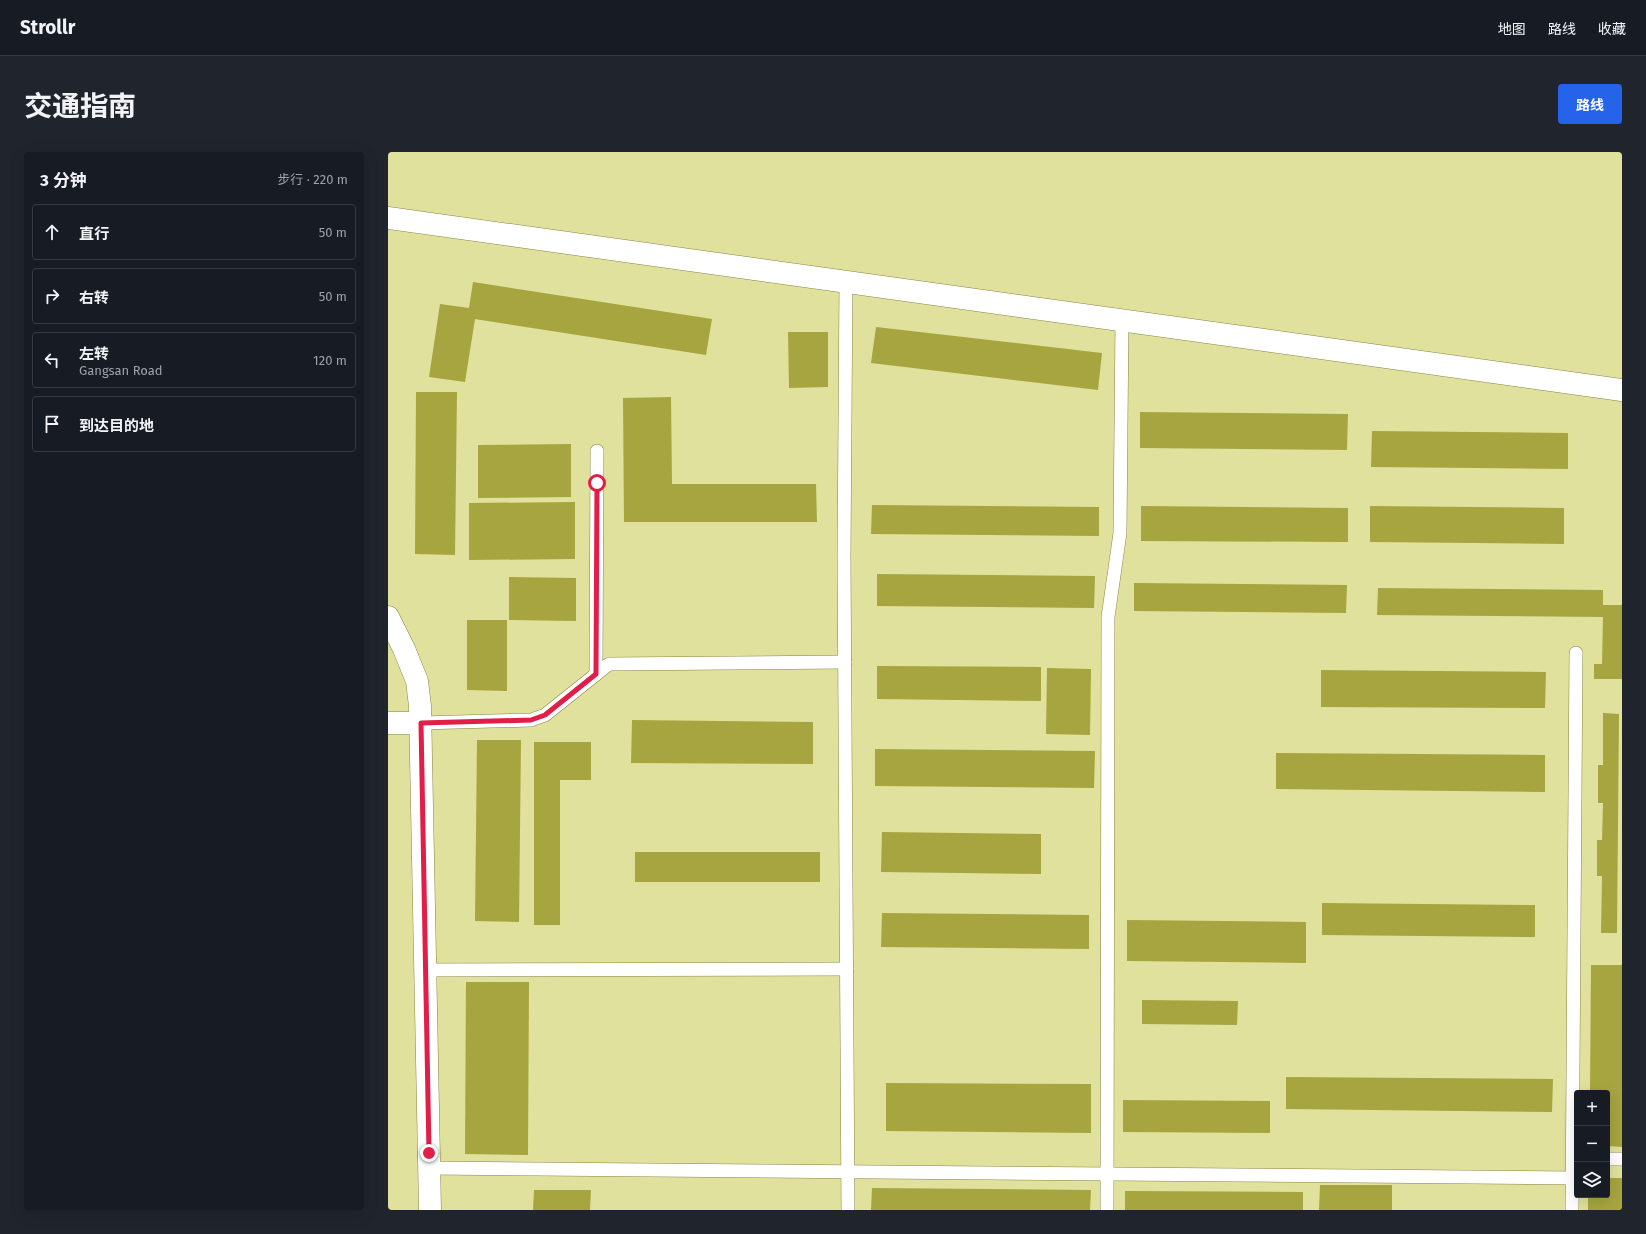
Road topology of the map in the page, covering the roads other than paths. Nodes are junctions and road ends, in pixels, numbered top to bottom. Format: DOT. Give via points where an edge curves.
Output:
graph roads {
  1 [pos="388,218"];
  2 [pos="846,282"];
  3 [pos="1122,320"];
  4 [pos="1622,390"];
  5 [pos="597,451"];
  6 [pos="388,617"];
  7 [pos="1576,653"];
  8 [pos="845,662"];
  9 [pos="596,674"];
  10 [pos="388,723"];
  11 [pos="421,723"];
  12 [pos="847,969"];
  13 [pos="425,970"];
  14 [pos="1575,1126"];
  15 [pos="1610,1159"];
  16 [pos="1622,1159"];
  17 [pos="1575,1162"];
  18 [pos="430,1168"];
  19 [pos="848,1171"];
  20 [pos="1107,1173"];
  21 [pos="1573,1178"];
  22 [pos="430,1210"];
  23 [pos="848,1210"];
  24 [pos="1107,1210"];
  25 [pos="1572,1210"];
  1 -- 2 [label="street"];
  2 -- 3 [label="street"];
  2 -- 8 [label="lane"];
  3 -- 4 [label="street"];
  3 -- 20 [label="lane" via="1120,533 1108,616"];
  5 -- 9 [label="lane"];
  6 -- 11 [label="street" via="417,681"];
  7 -- 14 [label="lane"];
  8 -- 9 [label="lane" via="609,664"];
  8 -- 12 [label="lane"];
  9 -- 11 [label="lane" via="545,715 531,720"];
  10 -- 11 [label="street"];
  11 -- 13 [label="street"];
  12 -- 13 [label="lane"];
  12 -- 19 [label="lane"];
  13 -- 18 [label="street"];
  15 -- 16 [label="lane"];
  17 -- 21 [label="lane"];
  18 -- 19 [label="lane"];
  18 -- 22 [label="street"];
  19 -- 20 [label="lane"];
  19 -- 23 [label="lane"];
  20 -- 21 [label="lane"];
  20 -- 24 [label="lane"];
  21 -- 25 [label="lane"];
}
